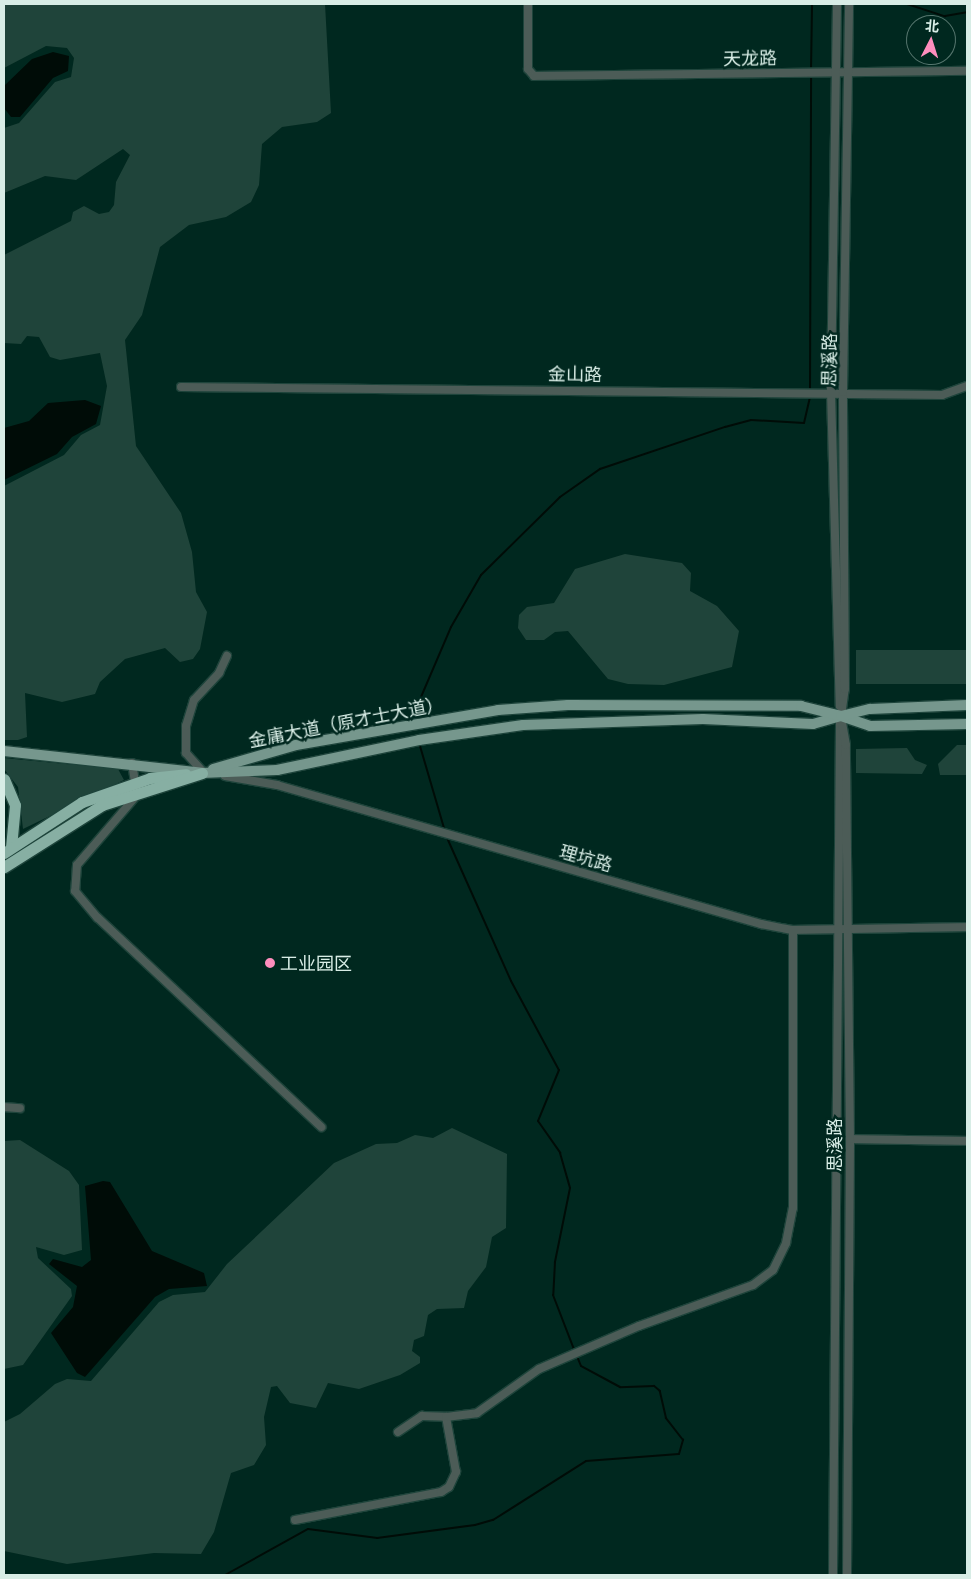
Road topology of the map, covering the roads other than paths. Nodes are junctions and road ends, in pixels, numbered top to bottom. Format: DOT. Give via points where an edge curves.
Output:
graph roads {
  1 [pos="528,4"];
  2 [pos="837,4"];
  3 [pos="849,4"];
  4 [pos="967,71"];
  5 [pos="833,72"];
  6 [pos="849,72"];
  7 [pos="967,386"];
  8 [pos="181,387"];
  9 [pos="832,392"];
  10 [pos="843,392"];
  11 [pos="227,656"];
  12 [pos="967,705"];
  13 [pos="841,716"];
  14 [pos="967,724"];
  15 [pos="413,725"];
  16 [pos="416,740"];
  17 [pos="4,751"];
  18 [pos="132,763"];
  19 [pos="202,772"];
  20 [pos="4,779"];
  21 [pos="136,782"];
  22 [pos="137,795"];
  23 [pos="7,850"];
  24 [pos="4,867"];
  25 [pos="967,927"];
  26 [pos="847,928"];
  27 [pos="835,929"];
  28 [pos="793,930"];
  29 [pos="4,1107"];
  30 [pos="20,1108"];
  31 [pos="321,1127"];
  32 [pos="850,1139"];
  33 [pos="967,1141"];
  34 [pos="446,1417"];
  35 [pos="398,1432"];
  36 [pos="294,1520"];
  37 [pos="833,1575"];
  38 [pos="847,1575"];
  1 -- 5 [label="street, 天龙路" via="528,69 534,76"];
  2 -- 5 [label="street, 思溪路"];
  3 -- 6 [label="street, 思溪路"];
  4 -- 6 [label="street, 天龙路"];
  5 -- 6 [label="street, 天龙路"];
  5 -- 9 [label="street, 思溪路"];
  6 -- 10 [label="street, 思溪路"];
  7 -- 10 [label="street, 金山路" via="942,395"];
  8 -- 9 [label="street, 金山路"];
  9 -- 10 [label="street, 金山路"];
  9 -- 13 [label="street, 思溪路"];
  10 -- 13 [label="street, 思溪路" via="845,689"];
  11 -- 19 [label="street" via="219,672 194,700 186,726 186,753"];
  12 -- 13 [label="main road, 金庸大道（原才士大道）" via="870,709"];
  13 -- 14 [label="main road, 金庸大道（原才士大道）" via="870,726"];
  13 -- 15 [label="main road, 金庸大道（原才士大道）" via="801,706 568,705 498,710"];
  13 -- 16 [label="main road, 金庸大道（原才士大道）" via="813,724 702,719 523,725"];
  13 -- 26 [label="street, 思溪路" via="846,745"];
  13 -- 27 [label="street, 思溪路"];
  15 -- 16 [label="main road"];
  15 -- 19 [label="main road, 金庸大道（原才士大道）" via="296,745"];
  16 -- 19 [label="main road, 金庸大道（原才士大道）" via="277,770"];
  17 -- 18 [label="main road"];
  18 -- 19 [label="main road"];
  18 -- 21 [label="street"];
  19 -- 21 [label="highway"];
  19 -- 22 [label="highway"];
  19 -- 28 [label="street, 理坑路" via="277,785"];
  20 -- 23 [label="highway" via="15,805"];
  21 -- 22 [label="street"];
  21 -- 23 [label="highway" via="82,802"];
  22 -- 24 [label="highway" via="102,805 68,823"];
  22 -- 31 [label="street" via="77,864 75,891 98,918"];
  25 -- 26 [label="street, 理坑路"];
  26 -- 27 [label="street, 理坑路"];
  26 -- 32 [label="street, 思溪路"];
  27 -- 28 [label="street, 理坑路"];
  27 -- 37 [label="street, 思溪路"];
  28 -- 34 [label="street" via="793,1208 786,1243 773,1270 752,1285 539,1369 489,1408"];
  29 -- 30 [label="street"];
  32 -- 33 [label="street"];
  32 -- 38 [label="street, 思溪路"];
  34 -- 35 [label="street" via="422,1416"];
  34 -- 36 [label="street" via="456,1464 450,1487"];
}
